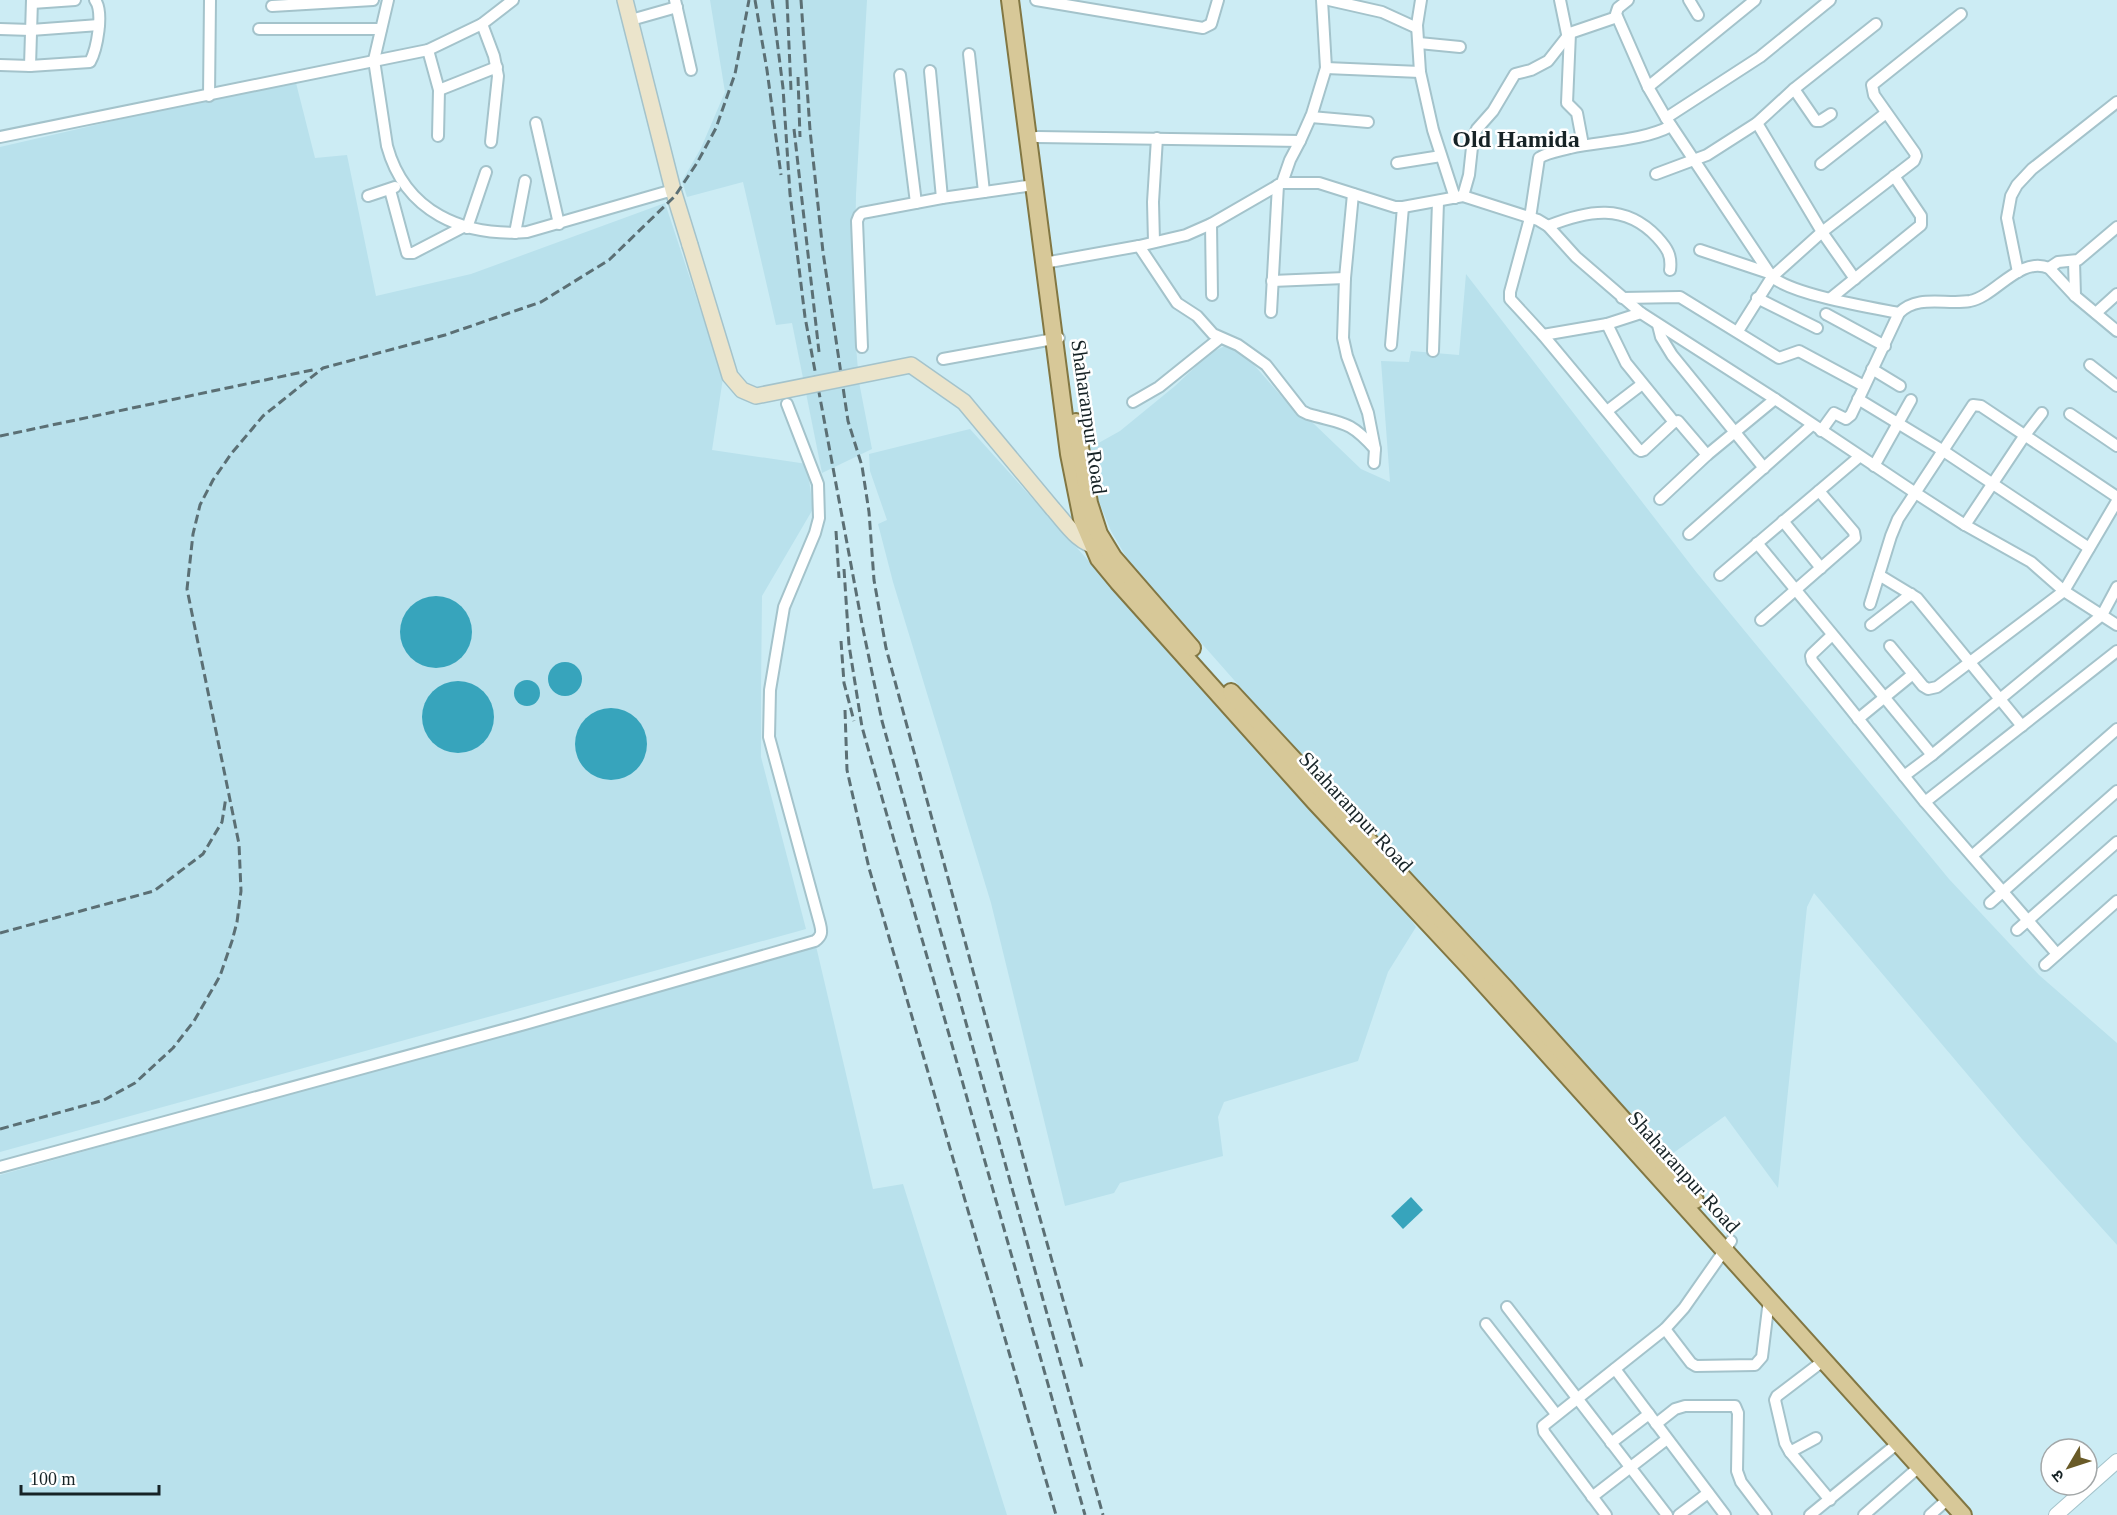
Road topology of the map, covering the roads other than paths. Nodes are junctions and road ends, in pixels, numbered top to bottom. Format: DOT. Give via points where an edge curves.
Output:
graph roads {
  1 [pos="75,0"];
  2 [pos="96,0"];
  3 [pos="210,0"];
  4 [pos="373,0"];
  5 [pos="388,0"];
  6 [pos="513,0"];
  7 [pos="625,0"];
  8 [pos="1010,0"];
  9 [pos="1019,0"];
  10 [pos="1035,0"];
  11 [pos="1218,0"];
  12 [pos="1322,0"];
  13 [pos="1329,0"];
  14 [pos="1421,0"];
  15 [pos="1560,0"];
  16 [pos="1628,0"];
  17 [pos="1689,0"];
  18 [pos="1755,0"];
  19 [pos="1830,0"];
  20 [pos="32,2"];
  21 [pos="676,4"];
  22 [pos="272,6"];
  23 [pos="1383,6"];
  24 [pos="1961,14"];
  25 [pos="1698,15"];
  26 [pos="1617,17"];
  27 [pos="631,20"];
  28 [pos="482,24"];
  29 [pos="1876,24"];
  30 [pos="99,25"];
  31 [pos="1418,28"];
  32 [pos="0,29"];
  33 [pos="259,29"];
  34 [pos="381,29"];
  35 [pos="31,30"];
  36 [pos="1569,33"];
  37 [pos="1419,43"];
  38 [pos="1460,47"];
  39 [pos="428,50"];
  40 [pos="969,54"];
  41 [pos="374,60"];
  42 [pos="0,65"];
  43 [pos="30,66"];
  44 [pos="497,67"];
  45 [pos="1326,68"];
  46 [pos="691,70"];
  47 [pos="930,71"];
  48 [pos="1420,72"];
  49 [pos="900,75"];
  50 [pos="1648,87"];
  51 [pos="1794,89"];
  52 [pos="439,90"];
  53 [pos="210,96"];
  54 [pos="2117,102"];
  55 [pos="1886,113"];
  56 [pos="1831,114"];
  57 [pos="1311,117"];
  58 [pos="1368,122"];
  59 [pos="1669,122"];
  60 [pos="536,123"];
  61 [pos="1757,123"];
  62 [pos="438,136"];
  63 [pos="0,137"];
  64 [pos="1037,137"];
  65 [pos="1157,138"];
  66 [pos="1300,141"];
  67 [pos="491,142"];
  68 [pos="1583,146"];
  69 [pos="1441,156"];
  70 [pos="1695,161"];
  71 [pos="1397,163"];
  72 [pos="1821,164"];
  73 [pos="486,172"];
  74 [pos="1656,174"];
  75 [pos="1894,176"];
  76 [pos="525,181"];
  77 [pos="404,184"];
  78 [pos="1280,184"];
  79 [pos="1034,185"];
  80 [pos="390,190"];
  81 [pos="673,190"];
  82 [pos="984,192"];
  83 [pos="1353,194"];
  84 [pos="368,196"];
  85 [pos="1459,197"];
  86 [pos="942,198"];
  87 [pos="1438,202"];
  88 [pos="916,203"];
  89 [pos="1403,207"];
  90 [pos="1530,218"];
  91 [pos="559,224"];
  92 [pos="1210,224"];
  93 [pos="1548,226"];
  94 [pos="465,227"];
  95 [pos="2117,227"];
  96 [pos="1822,232"];
  97 [pos="515,233"];
  98 [pos="1154,242"];
  99 [pos="1139,246"];
  100 [pos="1700,250"];
  101 [pos="2074,261"];
  102 [pos="1049,263"];
  103 [pos="2049,268"];
  104 [pos="1670,270"];
  105 [pos="2018,272"];
  106 [pos="1770,274"];
  107 [pos="1345,278"];
  108 [pos="1855,279"];
  109 [pos="1272,281"];
  110 [pos="2117,294"];
  111 [pos="1212,295"];
  112 [pos="2074,296"];
  113 [pos="1622,298"];
  114 [pos="1757,298"];
  115 [pos="1831,298"];
  116 [pos="1271,312"];
  117 [pos="1641,313"];
  118 [pos="2096,313"];
  119 [pos="1826,314"];
  120 [pos="1899,314"];
  121 [pos="1607,324"];
  122 [pos="1658,324"];
  123 [pos="1817,328"];
  124 [pos="1738,331"];
  125 [pos="2117,331"];
  126 [pos="1543,335"];
  127 [pos="1058,338"];
  128 [pos="1220,338"];
  129 [pos="1391,345"];
  130 [pos="1885,346"];
  131 [pos="862,347"];
  132 [pos="1433,351"];
  133 [pos="943,359"];
  134 [pos="2090,365"];
  135 [pos="1872,369"];
  136 [pos="1641,384"];
  137 [pos="1864,386"];
  138 [pos="1900,386"];
  139 [pos="2117,386"];
  140 [pos="1775,399"];
  141 [pos="1858,399"];
  142 [pos="1911,400"];
  143 [pos="1133,402"];
  144 [pos="787,404"];
  145 [pos="1607,411"];
  146 [pos="2042,412"];
  147 [pos="2070,414"];
  148 [pos="1674,422"];
  149 [pos="1899,423"];
  150 [pos="1817,428"];
  151 [pos="1734,433"];
  152 [pos="2025,435"];
  153 [pos="2117,446"];
  154 [pos="1375,449"];
  155 [pos="1942,450"];
  156 [pos="1707,455"];
  157 [pos="1859,457"];
  158 [pos="1374,463"];
  159 [pos="1874,466"];
  160 [pos="1764,468"];
  161 [pos="1993,483"];
  162 [pos="1819,491"];
  163 [pos="1914,492"];
  164 [pos="1660,499"];
  165 [pos="2117,499"];
  166 [pos="1783,521"];
  167 [pos="1965,525"];
  168 [pos="1689,534"];
  169 [pos="1757,543"];
  170 [pos="1100,546"];
  171 [pos="2089,548"];
  172 [pos="1821,568"];
  173 [pos="1720,575"];
  174 [pos="1879,575"];
  175 [pos="2117,587"];
  176 [pos="1796,591"];
  177 [pos="2064,591"];
  178 [pos="1911,594"];
  179 [pos="1870,604"];
  180 [pos="2102,615"];
  181 [pos="1761,620"];
  182 [pos="1871,625"];
  183 [pos="2117,625"];
  184 [pos="1832,635"];
  185 [pos="1890,646"];
  186 [pos="2117,651"];
  187 [pos="1970,660"];
  188 [pos="1913,674"];
  189 [pos="1886,698"];
  190 [pos="2001,699"];
  191 [pos="1858,719"];
  192 [pos="2022,726"];
  193 [pos="2117,729"];
  194 [pos="1932,755"];
  195 [pos="1904,776"];
  196 [pos="2117,791"];
  197 [pos="1925,802"];
  198 [pos="2117,842"];
  199 [pos="1973,855"];
  200 [pos="2003,890"];
  201 [pos="2117,901"];
  202 [pos="1990,903"];
  203 [pos="2027,920"];
  204 [pos="2017,930"];
  205 [pos="2057,954"];
  206 [pos="2045,965"];
  207 [pos="0,1167"];
  208 [pos="1728,1246"];
  209 [pos="1769,1300"];
  210 [pos="1507,1307"];
  211 [pos="1486,1324"];
  212 [pos="1665,1329"];
  213 [pos="1823,1361"];
  214 [pos="1615,1369"];
  215 [pos="1577,1398"];
  216 [pos="1556,1414"];
  217 [pos="1649,1414"];
  218 [pos="1656,1424"];
  219 [pos="1816,1438"];
  220 [pos="1667,1439"];
  221 [pos="1611,1443"];
  222 [pos="1898,1443"];
  223 [pos="1790,1452"];
  224 [pos="2117,1461"];
  225 [pos="1630,1467"];
  226 [pos="1919,1467"];
  227 [pos="1708,1493"];
  228 [pos="1592,1497"];
  229 [pos="1948,1499"];
  230 [pos="1830,1500"];
  231 [pos="1606,1515"];
  232 [pos="1667,1515"];
  233 [pos="1679,1515"];
  234 [pos="1725,1515"];
  235 [pos="1766,1515"];
  236 [pos="1810,1515"];
  237 [pos="1864,1515"];
  238 [pos="1930,1515"];
  239 [pos="1963,1515"];
  240 [pos="1974,1515"];
  241 [pos="2056,1515"];
  1 -- 20 [label="street"];
  2 -- 30 [label="street"];
  3 -- 53 [label="street"];
  4 -- 22 [label="street"];
  5 -- 34 [label="street"];
  6 -- 28 [label="street"];
  7 -- 27 [label="main road"];
  8 -- 79 [label="main road, Shaharanpur Road"];
  9 -- 64 [label="main road, Shaharanpur Road"];
  10 -- 11 [label="street" via="1203,28 1211,24"];
  12 -- 45 [label="street"];
  13 -- 23 [label="street"];
  14 -- 31 [label="street"];
  15 -- 36 [label="street"];
  16 -- 26 [label="street" via="1616,10"];
  17 -- 25 [label="street"];
  18 -- 50 [label="street"];
  19 -- 59 [label="street" via="1760,57"];
  20 -- 35 [label="street"];
  21 -- 27 [label="street"];
  21 -- 46 [label="street"];
  23 -- 31 [label="street"];
  24 -- 55 [label="street" via="1874,82 1872,92"];
  26 -- 36 [label="street"];
  26 -- 50 [label="street"];
  27 -- 81 [label="main road"];
  28 -- 39 [label="street"];
  28 -- 44 [label="street"];
  29 -- 51 [label="street"];
  30 -- 35 [label="street"];
  30 -- 43 [label="street" via="90,62"];
  31 -- 37 [label="street"];
  32 -- 35 [label="street"];
  33 -- 34 [label="street"];
  34 -- 41 [label="street"];
  35 -- 43 [label="street"];
  36 -- 68 [label="street" via="1567,103 1577,113"];
  36 -- 85 [label="street" via="1548,61 1515,74 1477,129 1469,175"];
  37 -- 38 [label="street"];
  37 -- 48 [label="street"];
  39 -- 41 [label="street"];
  39 -- 52 [label="street"];
  40 -- 82 [label="street"];
  41 -- 53 [label="street"];
  41 -- 77 [label="street" via="387,146"];
  42 -- 43 [label="street"];
  44 -- 52 [label="street"];
  44 -- 67 [label="street"];
  45 -- 48 [label="street"];
  45 -- 57 [label="street"];
  47 -- 86 [label="street"];
  48 -- 69 [label="street"];
  49 -- 88 [label="street"];
  50 -- 59 [label="street"];
  51 -- 56 [label="street" via="1816,121"];
  51 -- 61 [label="street"];
  52 -- 62 [label="street"];
  53 -- 63 [label="street"];
  54 -- 105 [label="street" via="2017,185 2007,218"];
  55 -- 72 [label="street"];
  55 -- 75 [label="street" via="1916,156"];
  57 -- 58 [label="street"];
  57 -- 66 [label="street"];
  59 -- 68 [label="street" via="1649,136"];
  59 -- 70 [label="street"];
  60 -- 91 [label="street"];
  61 -- 70 [label="street"];
  61 -- 96 [label="street"];
  64 -- 65 [label="street"];
  64 -- 102 [label="main road, Shaharanpur Road"];
  65 -- 66 [label="street"];
  65 -- 98 [label="street"];
  66 -- 78 [label="street"];
  68 -- 90 [label="street" via="1539,158"];
  69 -- 71 [label="street"];
  69 -- 85 [label="street"];
  70 -- 74 [label="street"];
  70 -- 106 [label="street"];
  73 -- 94 [label="street"];
  75 -- 96 [label="street"];
  75 -- 108 [label="street" via="1921,216 1921,225"];
  76 -- 97 [label="street"];
  77 -- 80 [label="street"];
  77 -- 94 [label="street" via="438,214"];
  78 -- 83 [label="street" via="1319,183"];
  78 -- 92 [label="street"];
  78 -- 109 [label="street"];
  79 -- 82 [label="street"];
  79 -- 102 [label="main road, Shaharanpur Road"];
  80 -- 84 [label="street"];
  80 -- 94 [label="street" via="407,253 413,254"];
  81 -- 91 [label="street"];
  81 -- 170 [label="main road, bridge" via="730,376 741,390 756,396 911,365 964,402 1077,535"];
  82 -- 86 [label="street"];
  83 -- 89 [label="street"];
  83 -- 107 [label="street"];
  85 -- 87 [label="street"];
  85 -- 90 [label="street"];
  86 -- 88 [label="street"];
  87 -- 89 [label="street"];
  87 -- 132 [label="street"];
  88 -- 131 [label="street" via="862,213 857,219"];
  89 -- 129 [label="street"];
  90 -- 93 [label="street"];
  90 -- 126 [label="street" via="1510,299"];
  91 -- 97 [label="street"];
  92 -- 98 [label="street" via="1186,235"];
  92 -- 111 [label="street"];
  93 -- 104 [label="street" via="1598,213 1637,219 1668,251"];
  93 -- 113 [label="street"];
  94 -- 97 [label="street"];
  95 -- 101 [label="street"];
  96 -- 106 [label="street"];
  96 -- 108 [label="street"];
  98 -- 99 [label="street"];
  99 -- 102 [label="street"];
  99 -- 128 [label="street" via="1177,303"];
  100 -- 106 [label="street"];
  101 -- 103 [label="street" via="2058,262"];
  101 -- 112 [label="street"];
  102 -- 127 [label="main road, Shaharanpur Road"];
  103 -- 105 [label="street" via="2039,266"];
  103 -- 112 [label="street"];
  105 -- 120 [label="street" via="1976,299 1912,303"];
  106 -- 114 [label="street"];
  106 -- 115 [label="street" via="1785,284"];
  107 -- 109 [label="street"];
  107 -- 154 [label="street" via="1344,346 1368,413"];
  108 -- 115 [label="street"];
  109 -- 116 [label="street"];
  110 -- 118 [label="street"];
  112 -- 118 [label="street"];
  113 -- 117 [label="street"];
  113 -- 124 [label="street" via="1680,297"];
  114 -- 123 [label="street"];
  114 -- 124 [label="street"];
  115 -- 120 [label="street"];
  117 -- 121 [label="street"];
  117 -- 122 [label="street"];
  118 -- 125 [label="street"];
  119 -- 130 [label="street"];
  120 -- 130 [label="street"];
  121 -- 126 [label="street"];
  121 -- 136 [label="street" via="1619,352"];
  122 -- 140 [label="street"];
  122 -- 151 [label="street" via="1672,355"];
  124 -- 137 [label="street" via="1779,358 1799,351"];
  126 -- 145 [label="street"];
  127 -- 133 [label="street"];
  127 -- 170 [label="main road, Shaharanpur Road"];
  128 -- 143 [label="street" via="1159,387"];
  128 -- 154 [label="street" via="1238,345 1266,365 1302,411 1350,426"];
  130 -- 135 [label="street"];
  134 -- 139 [label="street"];
  135 -- 137 [label="street"];
  135 -- 138 [label="street"];
  136 -- 145 [label="street"];
  136 -- 148 [label="street"];
  137 -- 141 [label="street"];
  140 -- 150 [label="street"];
  140 -- 151 [label="street"];
  141 -- 149 [label="street"];
  141 -- 150 [label="street" via="1848,418 1834,413"];
  142 -- 149 [label="street"];
  144 -- 207 [label="street" via="818,484 819,518 784,607 770,690 769,737 820,924 820,938 525,1024"];
  145 -- 148 [label="street" via="1641,451"];
  146 -- 152 [label="street"];
  147 -- 153 [label="street"];
  148 -- 156 [label="street" via="1680,423"];
  149 -- 155 [label="street"];
  149 -- 159 [label="street"];
  150 -- 157 [label="street"];
  150 -- 160 [label="street"];
  151 -- 156 [label="street"];
  151 -- 160 [label="street"];
  152 -- 155 [label="street" via="1981,406 1973,405"];
  152 -- 161 [label="street"];
  152 -- 165 [label="street"];
  154 -- 158 [label="street"];
  155 -- 161 [label="street"];
  155 -- 163 [label="street"];
  156 -- 164 [label="street"];
  157 -- 159 [label="street"];
  157 -- 162 [label="street"];
  159 -- 163 [label="street"];
  160 -- 168 [label="street"];
  161 -- 167 [label="street"];
  161 -- 171 [label="street"];
  162 -- 166 [label="street"];
  162 -- 172 [label="street" via="1856,536"];
  163 -- 167 [label="street"];
  163 -- 174 [label="street" via="1894,528"];
  165 -- 171 [label="street"];
  166 -- 169 [label="street"];
  166 -- 172 [label="street"];
  167 -- 177 [label="street" via="2031,562"];
  169 -- 173 [label="street"];
  169 -- 176 [label="street"];
  170 -- 208 [label="main road, Shaharanpur Road" via="1505,988"];
  171 -- 177 [label="street"];
  172 -- 176 [label="street"];
  174 -- 178 [label="street"];
  174 -- 179 [label="street"];
  175 -- 180 [label="street"];
  176 -- 181 [label="street"];
  176 -- 184 [label="street"];
  177 -- 180 [label="street"];
  177 -- 187 [label="street"];
  178 -- 182 [label="street"];
  178 -- 187 [label="street"];
  180 -- 183 [label="street"];
  180 -- 190 [label="street"];
  184 -- 189 [label="street"];
  184 -- 191 [label="street" via="1811,658"];
  185 -- 188 [label="street"];
  186 -- 192 [label="street"];
  187 -- 188 [label="street" via="1932,689 1923,686"];
  187 -- 190 [label="street"];
  188 -- 189 [label="street"];
  189 -- 191 [label="street"];
  189 -- 194 [label="street"];
  190 -- 192 [label="street"];
  190 -- 194 [label="street"];
  191 -- 195 [label="street"];
  192 -- 197 [label="street"];
  193 -- 199 [label="street"];
  194 -- 195 [label="street"];
  195 -- 197 [label="street"];
  196 -- 200 [label="street"];
  197 -- 199 [label="street"];
  198 -- 203 [label="street"];
  199 -- 200 [label="street"];
  200 -- 202 [label="street"];
  200 -- 203 [label="street"];
  201 -- 205 [label="street"];
  203 -- 204 [label="street"];
  203 -- 205 [label="street"];
  205 -- 206 [label="street"];
  208 -- 209 [label="main road, Shaharanpur Road"];
  208 -- 212 [label="street"];
  208 -- 240 [label="main road, Shaharanpur Road"];
  209 -- 212 [label="street" via="1762,1357 1755,1365 1696,1365"];
  209 -- 213 [label="main road, Shaharanpur Road"];
  210 -- 215 [label="street"];
  211 -- 216 [label="street"];
  212 -- 214 [label="street"];
  213 -- 222 [label="main road, Shaharanpur Road"];
  213 -- 223 [label="street" via="1775,1400"];
  214 -- 215 [label="street"];
  214 -- 217 [label="street"];
  215 -- 216 [label="street"];
  215 -- 221 [label="street"];
  216 -- 228 [label="street" via="1542,1429"];
  217 -- 218 [label="street"];
  217 -- 221 [label="street"];
  218 -- 220 [label="street"];
  218 -- 235 [label="street" via="1680,1407 1735,1406 1737,1471"];
  219 -- 223 [label="street"];
  220 -- 225 [label="street"];
  220 -- 227 [label="street"];
  221 -- 225 [label="street"];
  222 -- 226 [label="main road, Shaharanpur Road"];
  222 -- 230 [label="street"];
  223 -- 230 [label="street"];
  224 -- 241 [label="street"];
  225 -- 228 [label="street"];
  225 -- 232 [label="street"];
  226 -- 229 [label="main road, Shaharanpur Road"];
  226 -- 237 [label="street"];
  227 -- 233 [label="street"];
  227 -- 234 [label="street"];
  228 -- 231 [label="street"];
  229 -- 238 [label="street"];
  229 -- 239 [label="main road, Shaharanpur Road"];
  230 -- 236 [label="street"];
}
